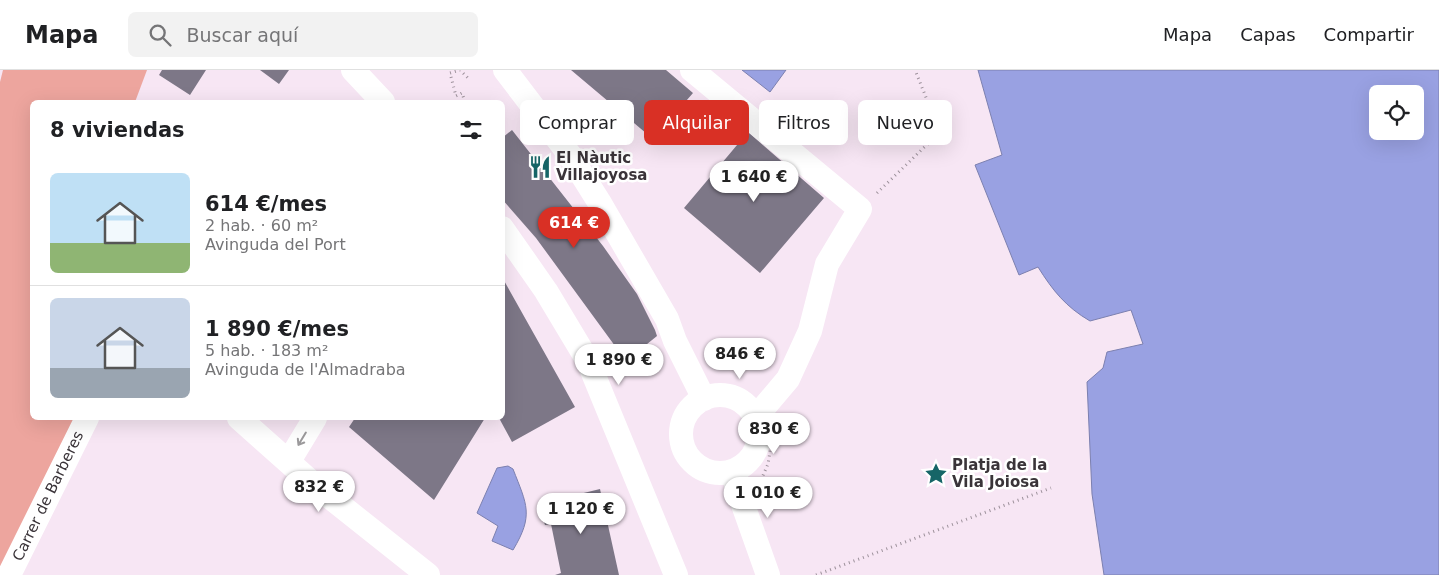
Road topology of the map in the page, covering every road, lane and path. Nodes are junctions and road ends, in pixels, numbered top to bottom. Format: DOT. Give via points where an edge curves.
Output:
graph roads {
  1 [pos="353,70"];
  2 [pos="505,70"];
  3 [pos="692,70"];
  4 [pos="915,70"];
  5 [pos="468,78"];
  6 [pos="381,100"];
  7 [pos="464,100"];
  8 [pos="860,209"];
  9 [pos="505,232"];
  10 [pos="704,399"];
  11 [pos="86,420"];
  12 [pos="241,420"];
  13 [pos="314,420"];
  14 [pos="764,425"];
  15 [pos="289,461"];
  16 [pos="736,470"];
  17 [pos="761,488"];
  18 [pos="1051,488"];
  19 [pos="9,575"];
  20 [pos="428,575"];
  21 [pos="676,575"];
  22 [pos="768,575"];
  23 [pos="816,575"];
  1 -- 6 [label="street"];
  2 -- 10 [label="street" via="569,154 596,197 667,319"];
  3 -- 8 [label="street"];
  4 -- 8 [label="path" via="940,132"];
  5 -- 7 [label="path" via="460,70 450,73 456,96 462,93"];
  8 -- 14 [label="street" via="826,264 810,331"];
  9 -- 21 [label="street" via="588,360"];
  10 -- 14 [label="street" via="728,396 748,408"];
  10 -- 16 [label="street" via="694,406 682,426 684,450 691,460 706,470 724,473"];
  11 -- 19 [label="street, Carrer de Barberes"];
  12 -- 15 [label="street"];
  13 -- 15 [label="street, one-way"];
  14 -- 16 [label="street" via="759,430 754,454"];
  14 -- 17 [label="path"];
  15 -- 20 [label="street"];
  16 -- 22 [label="street" via="736,485"];
  18 -- 23 [label="path"];
}
